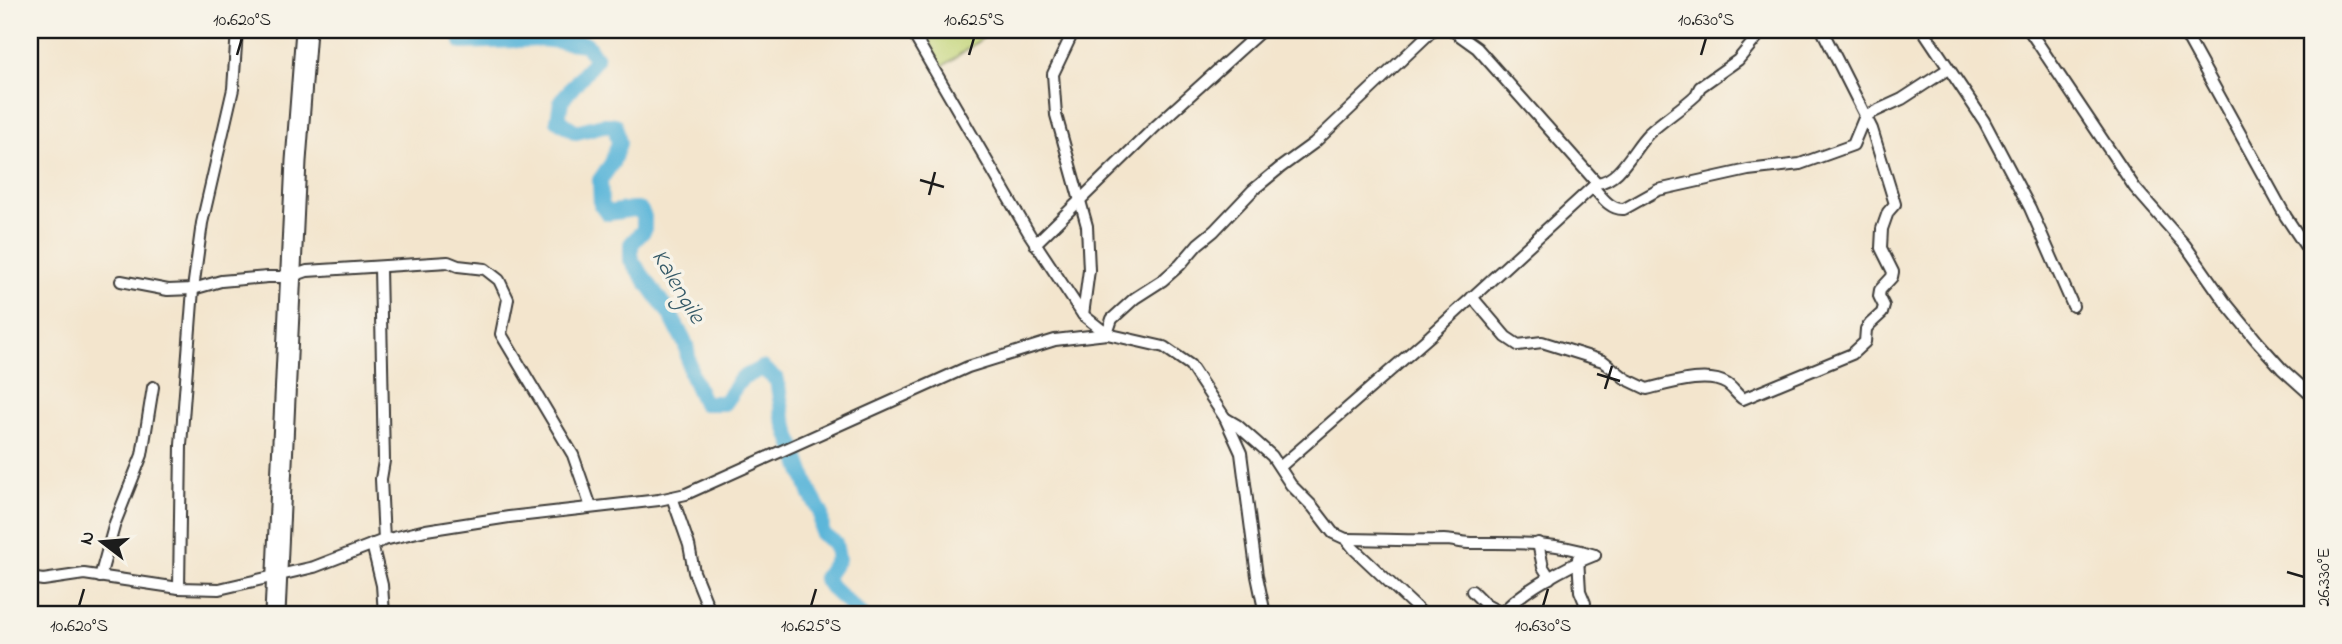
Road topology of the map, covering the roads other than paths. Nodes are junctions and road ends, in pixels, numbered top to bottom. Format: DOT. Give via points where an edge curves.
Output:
graph roads {
  1 [pos="237,30"];
  2 [pos="306,30"];
  3 [pos="911,30"];
  4 [pos="1074,30"];
  5 [pos="1262,30"];
  6 [pos="1433,30"];
  7 [pos="1452,30"];
  8 [pos="1763,30"];
  9 [pos="1822,30"];
  10 [pos="1923,30"];
  11 [pos="2029,30"];
  12 [pos="2183,30"];
  13 [pos="1948,69"];
  14 [pos="1865,116"];
  15 [pos="1595,185"];
  16 [pos="1081,199"];
  17 [pos="1035,244"];
  18 [pos="2312,256"];
  19 [pos="380,268"];
  20 [pos="290,277"];
  21 [pos="121,281"];
  22 [pos="193,289"];
  23 [pos="1472,298"];
  24 [pos="2073,306"];
  25 [pos="1083,315"];
  26 [pos="1107,334"];
  27 [pos="153,387"];
  28 [pos="2312,396"];
  29 [pos="1225,418"];
  30 [pos="1280,467"];
  31 [pos="672,497"];
  32 [pos="590,507"];
  33 [pos="1346,538"];
  34 [pos="384,540"];
  35 [pos="1538,543"];
  36 [pos="372,544"];
  37 [pos="1576,549"];
  38 [pos="1578,561"];
  39 [pos="277,576"];
  40 [pos="30,578"];
  41 [pos="100,578"];
  42 [pos="1537,584"];
  43 [pos="179,588"];
  44 [pos="1472,591"];
  45 [pos="1585,603"];
  46 [pos="275,614"];
  47 [pos="384,614"];
  48 [pos="710,614"];
  49 [pos="1265,614"];
  50 [pos="1423,614"];
  51 [pos="1503,614"];
  1 -- 22 [label="street" via="233,89 202,223"];
  2 -- 20 [label="highway"];
  3 -- 17 [label="street"];
  4 -- 16 [label="street" via="1053,74 1056,115"];
  5 -- 16 [label="street"];
  6 -- 26 [label="street" via="1314,143 1254,190 1180,265 1112,319"];
  7 -- 15 [label="street" via="1477,48"];
  8 -- 15 [label="street" via="1738,60 1648,134 1613,176"];
  9 -- 14 [label="street"];
  10 -- 13 [label="street"];
  11 -- 28 [label="street" via="2135,188 2185,245 2257,341"];
  12 -- 18 [label="street"];
  13 -- 14 [label="street"];
  13 -- 24 [label="street" via="1984,121 2031,208"];
  14 -- 15 [label="street" via="1853,145 1800,164 1658,190 1624,209 1610,205"];
  14 -- 23 [label="street" via="1894,198 1882,229 1881,248 1893,272 1880,290 1882,313 1866,329 1865,342 1845,358 1743,399 1729,385 1715,380 1674,381 1647,389 1603,361 1542,342 1518,345"];
  15 -- 23 [label="street"];
  16 -- 17 [label="street"];
  16 -- 25 [label="street" via="1090,270"];
  17 -- 25 [label="street"];
  19 -- 20 [label="street" via="307,271"];
  19 -- 32 [label="street" via="448,262 485,269 499,280 508,299 501,334 573,455"];
  19 -- 34 [label="street"];
  20 -- 22 [label="street" via="221,281"];
  20 -- 39 [label="highway"];
  21 -- 22 [label="street" via="168,290"];
  22 -- 43 [label="street" via="181,445"];
  23 -- 30 [label="street"];
  25 -- 26 [label="street"];
  26 -- 29 [label="street" via="1164,347 1190,365"];
  26 -- 31 [label="street" via="1055,341 968,367"];
  27 -- 41 [label="street" via="142,455 115,523"];
  29 -- 30 [label="street" via="1257,440"];
  29 -- 49 [label="street" via="1241,453"];
  30 -- 33 [label="street" via="1333,533"];
  31 -- 32 [label="street"];
  31 -- 48 [label="street"];
  32 -- 34 [label="street"];
  33 -- 35 [label="street"];
  33 -- 50 [label="street"];
  34 -- 36 [label="street"];
  35 -- 37 [label="street"];
  35 -- 42 [label="street" via="1550,578"];
  36 -- 39 [label="street"];
  36 -- 47 [label="street"];
  37 -- 38 [label="street"];
  37 -- 38 [label="street" via="1595,555"];
  38 -- 42 [label="street"];
  38 -- 45 [label="street"];
  39 -- 43 [label="street" via="219,589"];
  39 -- 46 [label="highway"];
  40 -- 41 [label="street" via="84,574"];
  41 -- 43 [label="street"];
  42 -- 51 [label="street"];
  44 -- 51 [label="street"];
}
